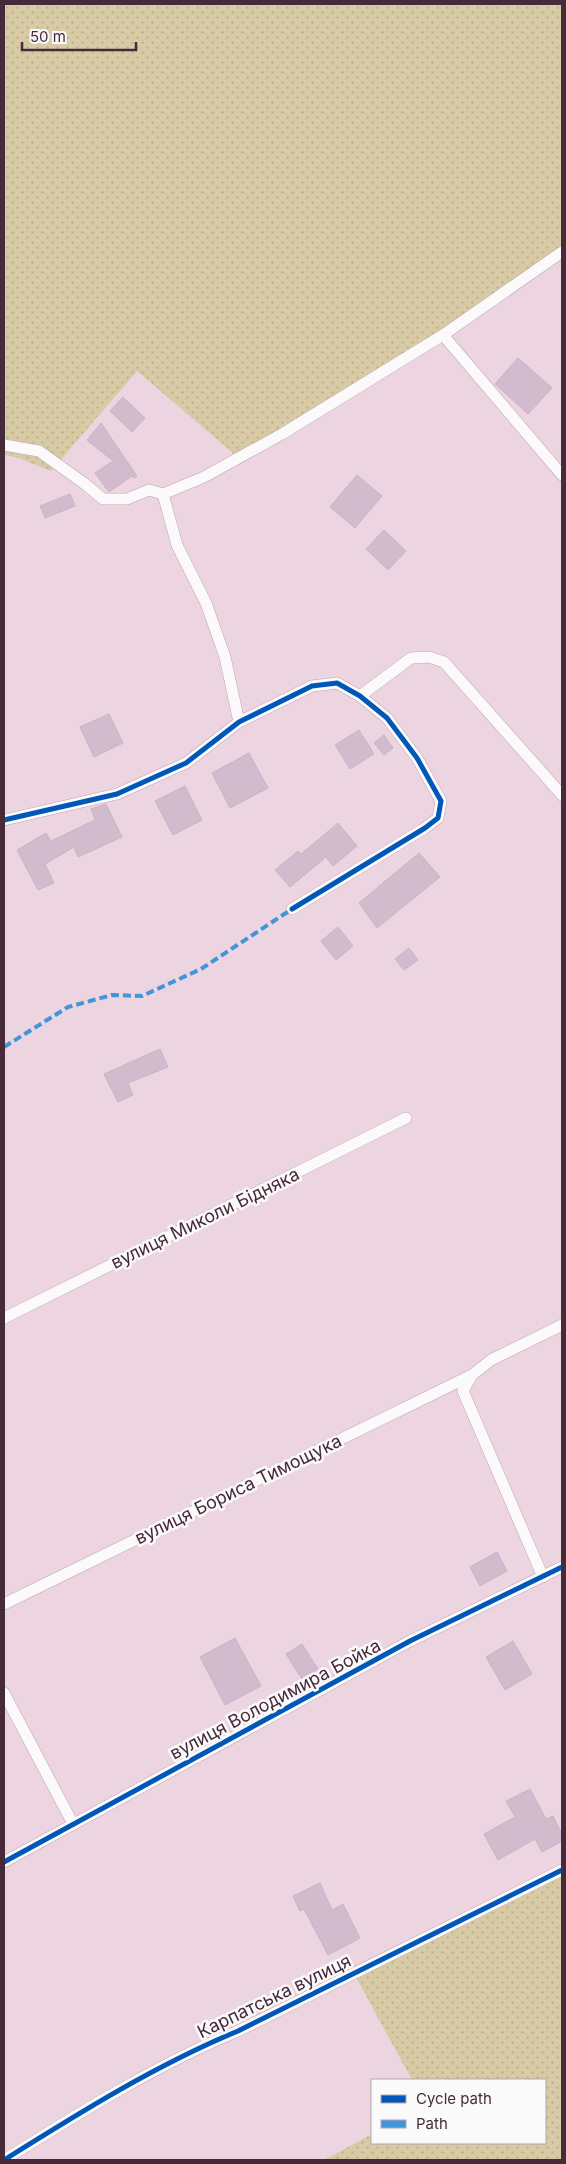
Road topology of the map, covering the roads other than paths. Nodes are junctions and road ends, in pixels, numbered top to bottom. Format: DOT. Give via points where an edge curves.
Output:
graph roads {
  1 [pos="562,252"];
  2 [pos="443,335"];
  3 [pos="4,444"];
  4 [pos="562,475"];
  5 [pos="163,494"];
  6 [pos="360,696"];
  7 [pos="239,722"];
  8 [pos="562,795"];
  9 [pos="4,820"];
  10 [pos="292,909"];
  11 [pos="406,1118"];
  12 [pos="4,1318"];
  13 [pos="562,1325"];
  14 [pos="472,1375"];
  15 [pos="562,1568"];
  16 [pos="543,1577"];
  17 [pos="4,1604"];
  18 [pos="4,1693"];
  19 [pos="74,1824"];
  20 [pos="4,1862"];
  21 [pos="562,1870"];
  22 [pos="4,2160"];
  1 -- 2 [label="street"];
  2 -- 4 [label="street"];
  2 -- 5 [label="street" via="282,434 204,477"];
  3 -- 5 [label="street" via="39,452 103,499 128,499 149,490"];
  5 -- 7 [label="street" via="177,545 206,603 225,657"];
  6 -- 7 [label="street" via="337,683 312,686"];
  6 -- 8 [label="street" via="411,658 428,657 444,662"];
  6 -- 10 [label="street" via="388,718 417,758 441,801 438,818"];
  7 -- 9 [label="street" via="186,764 117,794"];
  11 -- 12 [label="street, вулиця Миколи Бідняка"];
  13 -- 14 [label="street, вулиця Бориса Тимощука" via="491,1360"];
  14 -- 16 [label="street" via="464,1391"];
  14 -- 17 [label="street, вулиця Бориса Тимощука"];
  15 -- 16 [label="street, вулиця Володимира Бойка"];
  16 -- 19 [label="street, вулиця Володимира Бойка" via="410,1642"];
  18 -- 19 [label="street"];
  19 -- 20 [label="street, вулиця Володимира Бойка"];
  21 -- 22 [label="street, Карпатська вулиця" via="202,2046"];
}
